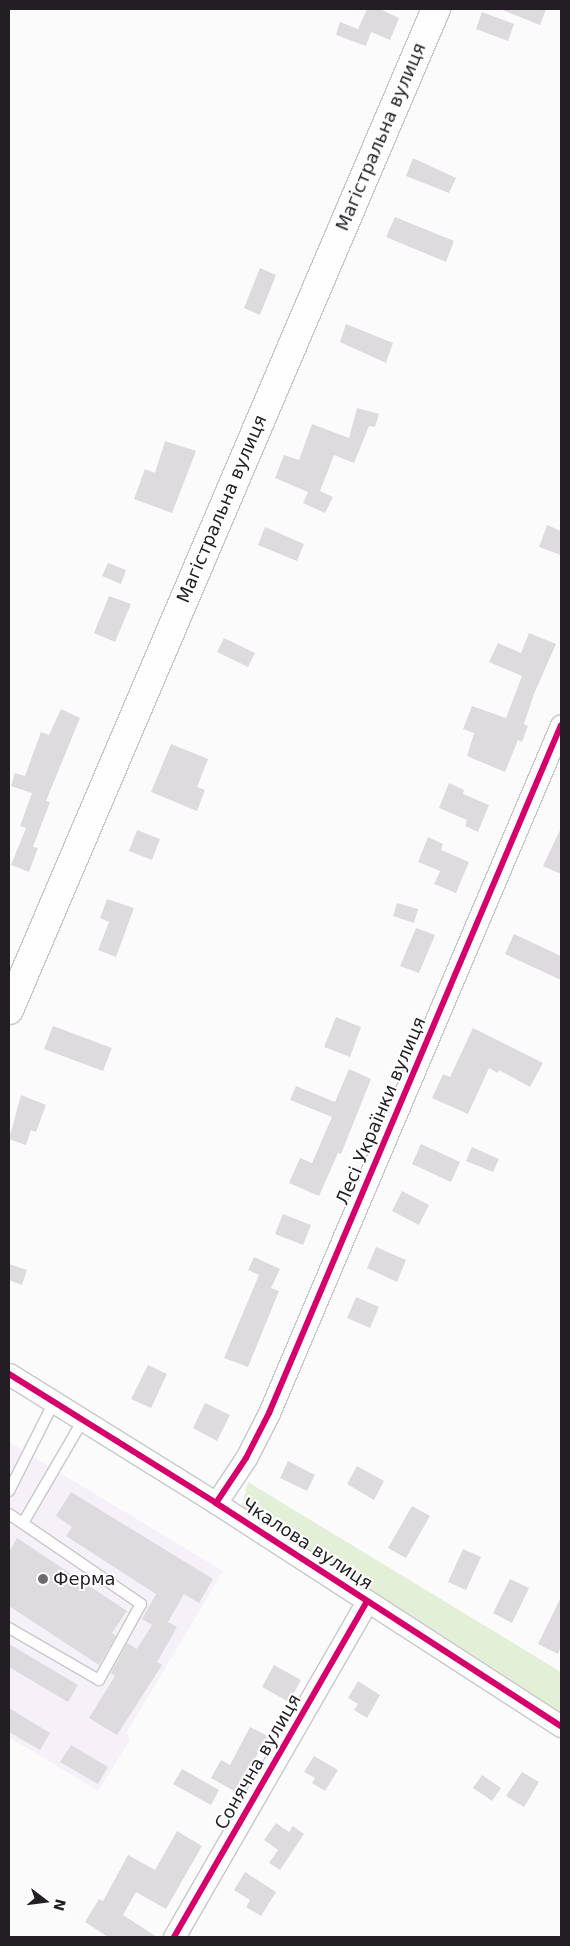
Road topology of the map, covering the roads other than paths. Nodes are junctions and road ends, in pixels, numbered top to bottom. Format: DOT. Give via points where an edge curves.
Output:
graph roads {
  1 [pos="436,9"];
  2 [pos="561,725"];
  3 [pos="9,1010"];
  4 [pos="9,1374"];
  5 [pos="54,1402"];
  6 [pos="83,1420"];
  7 [pos="9,1491"];
  8 [pos="216,1503"];
  9 [pos="9,1514"];
  10 [pos="23,1524"];
  11 [pos="367,1602"];
  12 [pos="9,1628"];
  13 [pos="561,1726"];
  14 [pos="174,1937"];
  1 -- 3 [label="main road, Магістральна вулиця"];
  2 -- 8 [label="street, Лесі Українки вулиця" via="269,1413 246,1458"];
  4 -- 5 [label="street, Чкалова вулиця"];
  5 -- 6 [label="street, Чкалова вулиця"];
  5 -- 7 [label="lane"];
  6 -- 8 [label="street, Чкалова вулиця"];
  6 -- 10 [label="lane"];
  8 -- 11 [label="street, Чкалова вулиця"];
  9 -- 10 [label="lane"];
  10 -- 12 [label="lane" via="141,1604 99,1680"];
  11 -- 13 [label="street, Чкалова вулиця"];
  11 -- 14 [label="street, Сонячна вулиця"];
}
